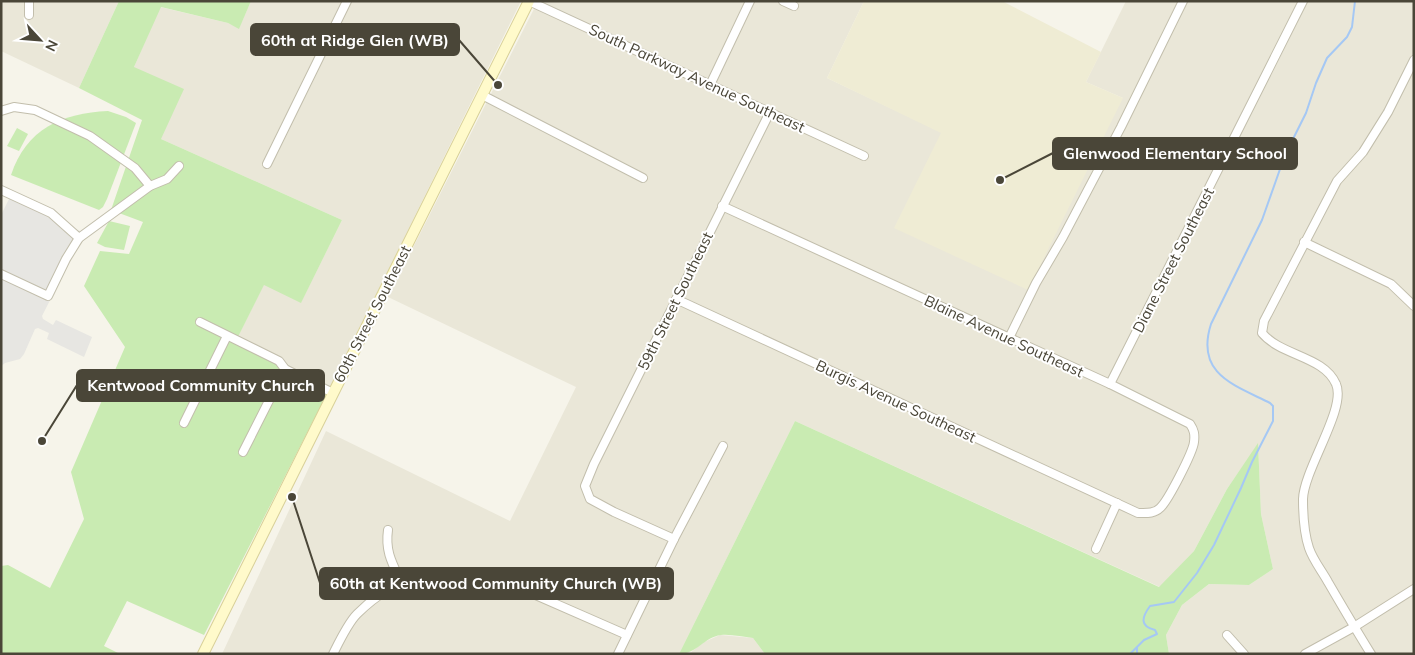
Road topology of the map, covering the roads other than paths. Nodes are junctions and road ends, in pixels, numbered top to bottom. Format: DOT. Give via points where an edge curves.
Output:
graph roads {
  1 [pos="29,1"];
  2 [pos="347,1"];
  3 [pos="529,1"];
  4 [pos="750,1"];
  5 [pos="782,1"];
  6 [pos="1182,1"];
  7 [pos="1303,1"];
  8 [pos="794,6"];
  9 [pos="29,15"];
  10 [pos="1414,60"];
  11 [pos="710,84"];
  12 [pos="482,95"];
  13 [pos="1,111"];
  14 [pos="770,112"];
  15 [pos="864,156"];
  16 [pos="268,164"];
  17 [pos="179,166"];
  18 [pos="643,178"];
  19 [pos="150,186"];
  20 [pos="1,190"];
  21 [pos="722,206"];
  22 [pos="79,238"];
  23 [pos="1304,242"];
  24 [pos="1,274"];
  25 [pos="676,299"];
  26 [pos="1414,306"];
  27 [pos="200,322"];
  28 [pos="227,336"];
  29 [pos="1009,338"];
  30 [pos="285,369"];
  31 [pos="1110,384"];
  32 [pos="333,393"];
  33 [pos="184,423"];
  34 [pos="723,446"];
  35 [pos="243,452"];
  36 [pos="1117,503"];
  37 [pos="1150,514"];
  38 [pos="388,530"];
  39 [pos="674,538"];
  40 [pos="1096,549"];
  41 [pos="401,582"];
  42 [pos="1414,589"];
  43 [pos="1354,627"];
  44 [pos="627,635"];
  45 [pos="1226,635"];
  46 [pos="203,654"];
  47 [pos="333,654"];
  48 [pos="618,654"];
  49 [pos="1244,654"];
  50 [pos="1305,654"];
  51 [pos="1371,654"];
  1 -- 9 [label="street"];
  2 -- 16 [label="street"];
  3 -- 11 [label="street, South Parkway Avenue Southeast"];
  3 -- 12 [label="main road, 60th Street Southeast"];
  4 -- 11 [label="street"];
  5 -- 8 [label="street"];
  6 -- 29 [label="street" via="1121,127"];
  7 -- 31 [label="street, Diane Street Southeast"];
  10 -- 23 [label="street" via="1388,112 1363,152 1337,181"];
  11 -- 14 [label="street, South Parkway Avenue Southeast"];
  12 -- 18 [label="street"];
  12 -- 32 [label="main road, 60th Street Southeast"];
  13 -- 19 [label="street" via="14,108 34,110 90,136 135,168"];
  14 -- 15 [label="street, South Parkway Avenue Southeast"];
  14 -- 21 [label="street, 59th Street Southeast"];
  17 -- 19 [label="street" via="167,179"];
  19 -- 22 [label="street"];
  20 -- 22 [label="street" via="51,212"];
  21 -- 25 [label="street, 59th Street Southeast"];
  21 -- 29 [label="street, Blaine Avenue Southeast"];
  22 -- 24 [label="street" via="48,296"];
  23 -- 26 [label="street" via="1391,284"];
  23 -- 43 [label="street" via="1264,321 1262,334 1268,341 1330,373 1337,385 1339,396 1335,411 1303,497 1304,525 1309,550"];
  25 -- 36 [label="street, Burgis Avenue Southeast"];
  25 -- 39 [label="street, 59th Street Southeast" via="585,486 590,499"];
  27 -- 28 [label="street"];
  28 -- 30 [label="street" via="279,361"];
  28 -- 33 [label="street"];
  29 -- 31 [label="street, Blaine Avenue Southeast"];
  30 -- 32 [label="street"];
  30 -- 35 [label="street"];
  31 -- 37 [label="street, Blaine Avenue Southeast" via="1175,415 1190,424 1194,431 1194,444 1167,498"];
  32 -- 46 [label="main road, 60th Street Southeast"];
  34 -- 39 [label="street"];
  36 -- 37 [label="street, Burgis Avenue Southeast" via="1138,513"];
  36 -- 40 [label="street"];
  38 -- 41 [label="street" via="387,549"];
  39 -- 44 [label="street"];
  41 -- 44 [label="street" via="432,572 478,573 519,586"];
  41 -- 47 [label="street" via="355,615"];
  42 -- 43 [label="street"];
  43 -- 50 [label="street"];
  43 -- 51 [label="street"];
  44 -- 48 [label="street"];
  45 -- 49 [label="street"];
}
